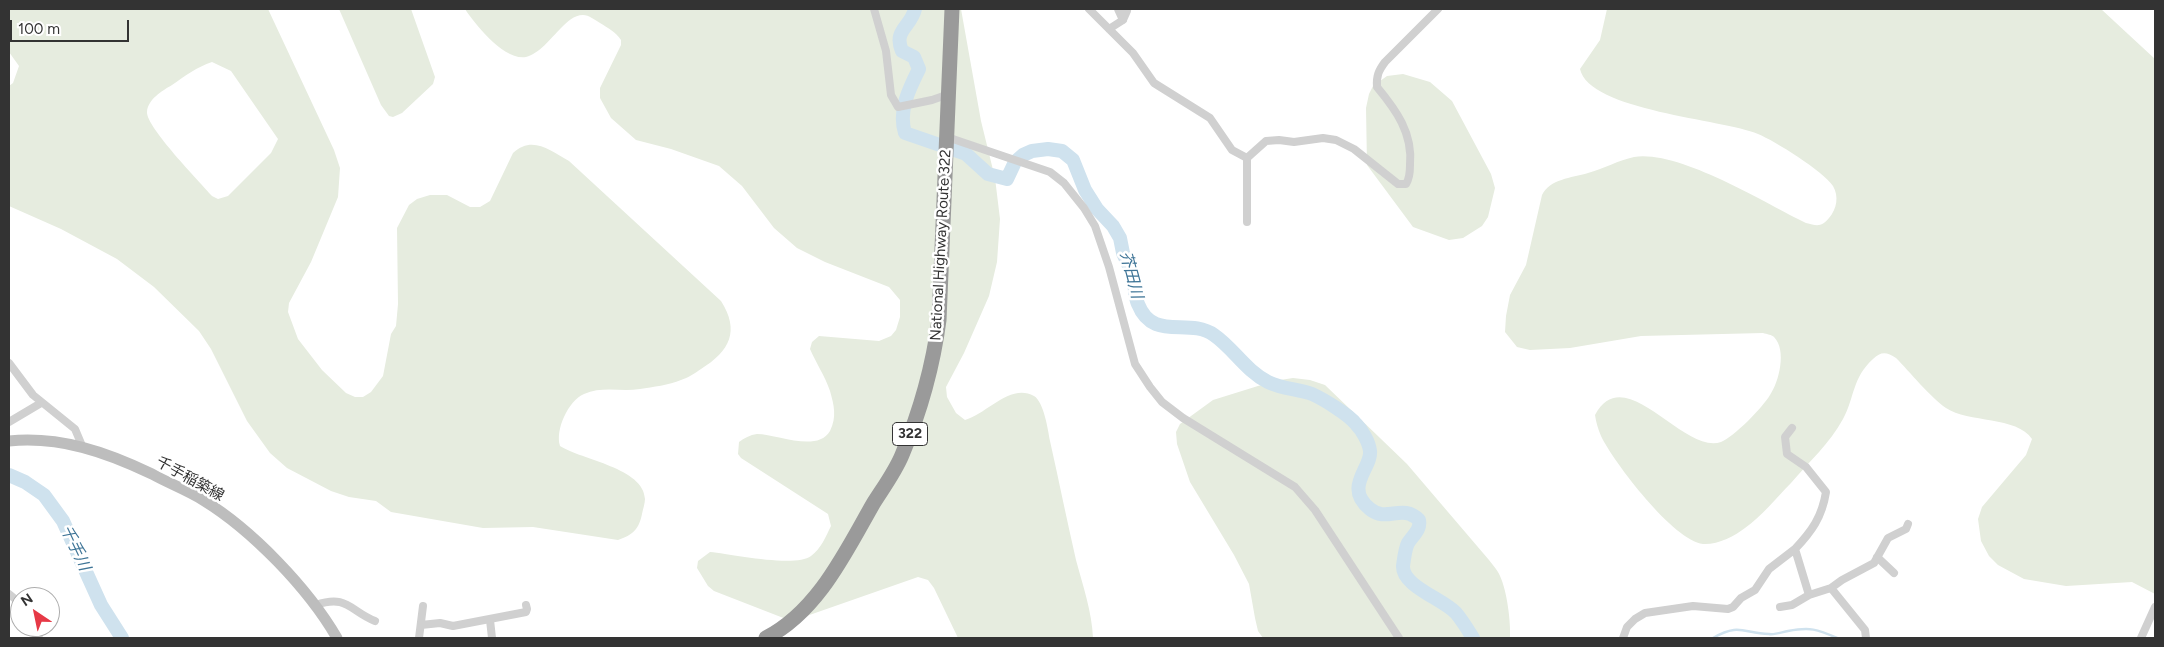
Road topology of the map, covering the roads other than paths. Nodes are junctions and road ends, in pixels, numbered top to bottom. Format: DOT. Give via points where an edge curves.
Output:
graph roads {
  1 [pos="874,9"];
  2 [pos="952,9"];
  3 [pos="1089,9"];
  4 [pos="1118,9"];
  5 [pos="1438,9"];
  6 [pos="1127,11"];
  7 [pos="1123,20"];
  8 [pos="1109,29"];
  9 [pos="949,94"];
  10 [pos="947,141"];
  11 [pos="1246,158"];
  12 [pos="1248,222"];
  13 [pos="9,363"];
  14 [pos="41,403"];
  15 [pos="9,422"];
  16 [pos="1792,428"];
  17 [pos="9,441"];
  18 [pos="83,448"];
  19 [pos="1908,524"];
  20 [pos="1795,549"];
  21 [pos="1877,557"];
  22 [pos="1894,573"];
  23 [pos="1831,588"];
  24 [pos="1808,595"];
  25 [pos="316,605"];
  26 [pos="526,605"];
  27 [pos="422,606"];
  28 [pos="1780,607"];
  29 [pos="2155,607"];
  30 [pos="490,620"];
  31 [pos="375,621"];
  32 [pos="420,625"];
  33 [pos="337,638"];
  34 [pos="419,638"];
  35 [pos="492,638"];
  36 [pos="766,638"];
  37 [pos="1399,638"];
  38 [pos="1623,638"];
  39 [pos="1866,638"];
  40 [pos="2141,638"];
  1 -- 9 [label="street" via="886,51 891,95 898,107"];
  2 -- 9 [label="highway, National Highway Route 322 / 322"];
  3 -- 8 [label="street"];
  4 -- 7 [label="street"];
  5 -- 11 [label="street" via="1385,62 1376,80 1376,86 1404,125 1409,139 1411,154 1406,184 1398,184 1354,149 1336,140 1266,141"];
  6 -- 7 [label="street"];
  7 -- 8 [label="street"];
  8 -- 11 [label="street" via="1133,53 1154,83 1210,118 1232,150"];
  9 -- 10 [label="highway, National Highway Route 322 / 322"];
  10 -- 36 [label="highway, National Highway Route 322 / 322" via="936,345 921,403 901,458 819,592 788,624"];
  10 -- 37 [label="street" via="1050,172 1064,183 1095,226 1135,364 1150,387 1162,402 1183,418 1295,487 1315,510"];
  11 -- 12 [label="street"];
  13 -- 14 [label="street"];
  14 -- 15 [label="street"];
  14 -- 18 [label="street" via="75,429"];
  16 -- 20 [label="street" via="1785,437 1787,454 1806,467 1826,492 1816,524"];
  17 -- 18 [label="main road, 千手稲築線" via="51,440"];
  18 -- 25 [label="main road, 千手稲築線" via="107,454 202,499 242,528"];
  19 -- 21 [label="street" via="1906,529 1888,538"];
  20 -- 24 [label="street"];
  20 -- 38 [label="street" via="1769,569 1755,590 1728,609 1693,606 1646,613 1627,627"];
  21 -- 22 [label="street"];
  21 -- 23 [label="street" via="1874,563"];
  23 -- 24 [label="street"];
  23 -- 39 [label="street" via="1865,630"];
  24 -- 28 [label="street" via="1792,605"];
  25 -- 31 [label="street" via="330,600 347,604"];
  25 -- 33 [label="main road, 千手稲築線"];
  26 -- 30 [label="street" via="526,612"];
  27 -- 32 [label="street"];
  29 -- 40 [label="street"];
  30 -- 32 [label="street" via="453,626"];
  30 -- 35 [label="street"];
  32 -- 34 [label="street"];
}
